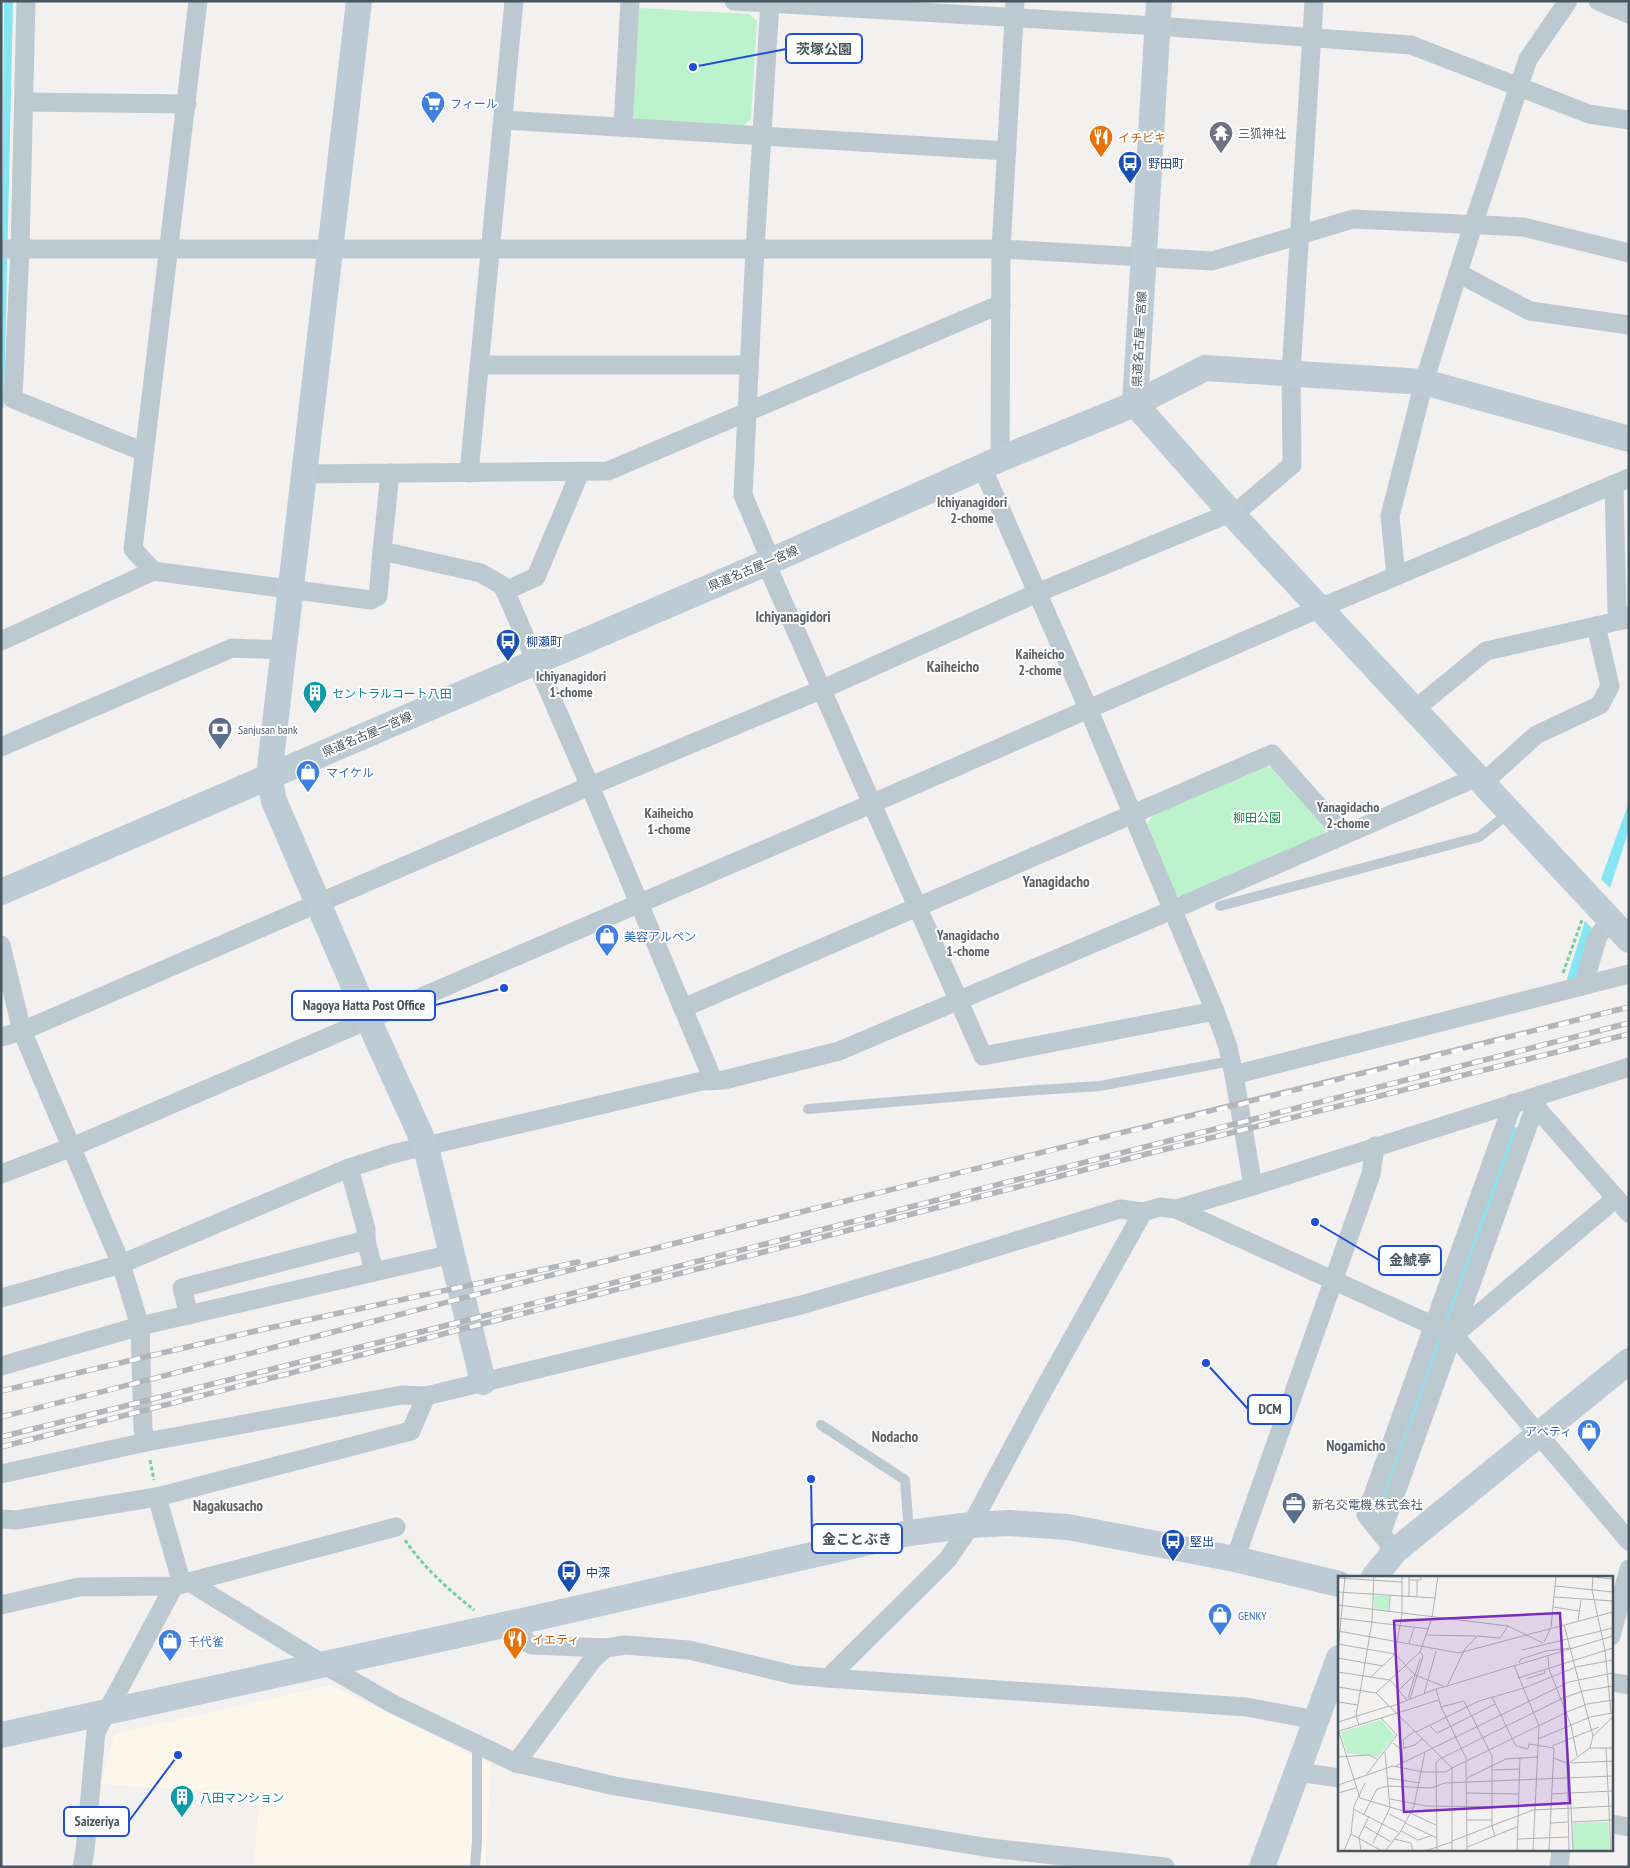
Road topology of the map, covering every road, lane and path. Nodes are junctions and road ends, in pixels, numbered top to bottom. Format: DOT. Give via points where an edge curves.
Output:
graph roads {
  1 [pos="26,1"];
  2 [pos="198,1"];
  3 [pos="359,1"];
  4 [pos="514,1"];
  5 [pos="630,1"];
  6 [pos="734,1"];
  7 [pos="1314,1"];
  8 [pos="1568,1"];
  9 [pos="1598,1"];
  10 [pos="770,2"];
  11 [pos="1015,9"];
  12 [pos="1158,14"];
  13 [pos="1629,14"];
  14 [pos="1313,39"];
  15 [pos="1519,88"];
  16 [pos="24,102"];
  17 [pos="187,104"];
  18 [pos="503,120"];
  19 [pos="1629,120"];
  20 [pos="623,128"];
  21 [pos="762,136"];
  22 [pos="1007,151"];
  23 [pos="1472,225"];
  24 [pos="1300,235"];
  25 [pos="330,248"];
  26 [pos="491,248"];
  27 [pos="11,249"];
  28 [pos="168,249"];
  29 [pos="755,249"];
  30 [pos="1001,249"];
  31 [pos="1629,253"];
  32 [pos="1144,256"];
  33 [pos="1458,273"];
  34 [pos="1001,304"];
  35 [pos="1629,325"];
  36 [pos="479,365"];
  37 [pos="749,365"];
  38 [pos="1291,374"];
  39 [pos="1424,382"];
  40 [pos="1135,404"];
  41 [pos="747,413"];
  42 [pos="1629,439"];
  43 [pos="144,452"];
  44 [pos="991,463"];
  45 [pos="580,472"];
  46 [pos="390,473"];
  47 [pos="469,473"];
  48 [pos="303,474"];
  49 [pos="1622,481"];
  50 [pos="1231,514"];
  51 [pos="382,551"];
  52 [pos="769,562"];
  53 [pos="152,572"];
  54 [pos="1396,576"];
  55 [pos="290,589"];
  56 [pos="505,591"];
  57 [pos="1037,593"];
  58 [pos="1320,608"];
  59 [pos="1628,619"];
  60 [pos="1596,626"];
  61 [pos="1,640"];
  62 [pos="283,650"];
  63 [pos="536,661"];
  64 [pos="823,689"];
  65 [pos="1088,708"];
  66 [pos="1414,710"];
  67 [pos="1,746"];
  68 [pos="269,776"];
  69 [pos="1480,780"];
  70 [pos="590,786"];
  71 [pos="872,804"];
  72 [pos="1510,812"];
  73 [pos="1132,814"];
  74 [pos="1344,835"];
  75 [pos="1,892"];
  76 [pos="1590,898"];
  77 [pos="318,903"];
  78 [pos="639,903"];
  79 [pos="1220,906"];
  80 [pos="917,907"];
  81 [pos="1172,910"];
  82 [pos="1611,920"];
  83 [pos="1629,940"];
  84 [pos="1,946"];
  85 [pos="1629,974"];
  86 [pos="1583,986"];
  87 [pos="1556,993"];
  88 [pos="958,1001"];
  89 [pos="683,1008"];
  90 [pos="1215,1011"];
  91 [pos="368,1019"];
  92 [pos="22,1031"];
  93 [pos="1,1037"];
  94 [pos="1629,1067"];
  95 [pos="1232,1068"];
  96 [pos="713,1080"];
  97 [pos="1537,1101"];
  98 [pos="1513,1103"];
  99 [pos="808,1109"];
  100 [pos="1375,1146"];
  101 [pos="72,1147"];
  102 [pos="426,1147"];
  103 [pos="349,1168"];
  104 [pos="1,1174"];
  105 [pos="1252,1186"];
  106 [pos="1616,1198"];
  107 [pos="1176,1209"];
  108 [pos="1143,1212"];
  109 [pos="1629,1213"];
  110 [pos="366,1240"];
  111 [pos="452,1254"];
  112 [pos="121,1264"];
  113 [pos="374,1272"];
  114 [pos="1334,1282"];
  115 [pos="1,1298"];
  116 [pos="189,1316"];
  117 [pos="140,1326"];
  118 [pos="1443,1330"];
  119 [pos="1629,1361"];
  120 [pos="1,1366"];
  121 [pos="483,1382"];
  122 [pos="426,1396"];
  123 [pos="821,1424"];
  124 [pos="1539,1434"];
  125 [pos="146,1442"];
  126 [pos="1,1474"];
  127 [pos="157,1497"];
  128 [pos="1,1520"];
  129 [pos="971,1525"];
  130 [pos="396,1527"];
  131 [pos="909,1533"];
  132 [pos="1629,1541"];
  133 [pos="1388,1542"];
  134 [pos="1235,1559"];
  135 [pos="1629,1568"];
  136 [pos="1374,1576"];
  137 [pos="182,1584"];
  138 [pos="1338,1584"];
  139 [pos="1,1605"];
  140 [pos="506,1625"];
  141 [pos="1612,1632"];
  142 [pos="606,1648"];
  143 [pos="1338,1661"];
  144 [pos="323,1664"];
  145 [pos="828,1678"];
  146 [pos="1612,1682"];
  147 [pos="1629,1686"];
  148 [pos="107,1712"];
  149 [pos="1316,1720"];
  150 [pos="1,1735"];
  151 [pos="476,1744"];
  152 [pos="516,1763"];
  153 [pos="1298,1772"];
  154 [pos="1338,1778"];
  155 [pos="1612,1824"];
  156 [pos="1629,1827"];
  157 [pos="1561,1850"];
  158 [pos="82,1867"];
  159 [pos="475,1867"];
  160 [pos="1165,1867"];
  161 [pos="1262,1867"];
  162 [pos="1559,1867"];
  1 -- 16 [label="street"];
  2 -- 17 [label="street"];
  3 -- 25 [label="street"];
  4 -- 18 [label="street"];
  5 -- 20 [label="street"];
  6 -- 10 [label="street"];
  7 -- 14 [label="street"];
  8 -- 15 [label="street" via="1528,59"];
  9 -- 13 [label="street"];
  10 -- 11 [label="street"];
  10 -- 21 [label="street"];
  11 -- 12 [label="street"];
  11 -- 22 [label="street"];
  12 -- 14 [label="street"];
  12 -- 32 [label="street, 県道名古屋一宮線"];
  14 -- 15 [label="street" via="1411,45"];
  14 -- 24 [label="street"];
  15 -- 19 [label="street" via="1589,114"];
  15 -- 23 [label="street"];
  16 -- 17 [label="street"];
  16 -- 27 [label="street"];
  17 -- 28 [label="street"];
  18 -- 20 [label="street"];
  18 -- 26 [label="street"];
  20 -- 21 [label="street"];
  21 -- 22 [label="street"];
  21 -- 29 [label="street"];
  22 -- 30 [label="street"];
  23 -- 24 [label="street" via="1353,219"];
  23 -- 31 [label="street" via="1523,227"];
  23 -- 33 [label="street"];
  24 -- 32 [label="street" via="1212,261"];
  24 -- 38 [label="street"];
  25 -- 26 [label="street"];
  25 -- 28 [label="street"];
  25 -- 48 [label="street"];
  26 -- 29 [label="street"];
  26 -- 36 [label="street"];
  27 -- 28 [label="street"];
  27 -- 43 [label="street" via="13,399"];
  28 -- 43 [label="street"];
  29 -- 30 [label="street"];
  29 -- 37 [label="street"];
  30 -- 32 [label="street"];
  30 -- 34 [label="street"];
  32 -- 40 [label="street, 県道名古屋一宮線"];
  33 -- 35 [label="street" via="1530,311"];
  33 -- 39 [label="street"];
  34 -- 41 [label="street"];
  34 -- 44 [label="street"];
  36 -- 37 [label="street"];
  36 -- 47 [label="street"];
  37 -- 41 [label="street"];
  38 -- 39 [label="street"];
  38 -- 40 [label="street" via="1204,368"];
  38 -- 50 [label="street" via="1292,465"];
  39 -- 42 [label="street"];
  39 -- 54 [label="street" via="1390,516"];
  40 -- 44 [label="street, 県道名古屋一宮線"];
  40 -- 50 [label="street"];
  41 -- 45 [label="street" via="608,471"];
  41 -- 52 [label="street" via="743,495"];
  43 -- 53 [label="street" via="133,549"];
  44 -- 52 [label="street, 県道名古屋一宮線"];
  44 -- 57 [label="street"];
  45 -- 47 [label="street"];
  45 -- 56 [label="street" via="536,577"];
  46 -- 47 [label="street"];
  46 -- 48 [label="street"];
  46 -- 51 [label="street"];
  48 -- 55 [label="street"];
  49 -- 54 [label="street"];
  49 -- 59 [label="street" via="1618,611"];
  50 -- 57 [label="street"];
  50 -- 58 [label="street"];
  51 -- 55 [label="street" via="378,596 370,600"];
  51 -- 56 [label="street" via="481,573 503,586"];
  52 -- 63 [label="street, 県道名古屋一宮線"];
  52 -- 64 [label="street"];
  53 -- 55 [label="street"];
  53 -- 61 [label="street"];
  54 -- 58 [label="street"];
  55 -- 62 [label="street"];
  56 -- 63 [label="street"];
  57 -- 64 [label="street"];
  57 -- 65 [label="street"];
  58 -- 65 [label="street"];
  58 -- 66 [label="street"];
  59 -- 60 [label="street"];
  60 -- 66 [label="street" via="1486,651"];
  60 -- 69 [label="street" via="1610,686 1600,705 1536,735"];
  62 -- 67 [label="street" via="232,648"];
  62 -- 68 [label="street"];
  63 -- 68 [label="street, 県道名古屋一宮線"];
  63 -- 70 [label="street"];
  64 -- 70 [label="street"];
  64 -- 71 [label="street"];
  65 -- 71 [label="street"];
  65 -- 73 [label="street"];
  66 -- 69 [label="street"];
  68 -- 75 [label="street, 県道名古屋一宮線"];
  68 -- 77 [label="street" via="274,801"];
  69 -- 72 [label="street"];
  69 -- 74 [label="street"];
  70 -- 77 [label="street"];
  70 -- 78 [label="street"];
  71 -- 78 [label="street"];
  71 -- 80 [label="street"];
  72 -- 76 [label="street"];
  72 -- 79 [label="lane" via="1479,837"];
  73 -- 74 [label="street" via="1272,754"];
  73 -- 80 [label="street"];
  73 -- 81 [label="street"];
  74 -- 81 [label="street"];
  76 -- 82 [label="street"];
  76 -- 87 [label="path"];
  77 -- 91 [label="street"];
  77 -- 92 [label="street"];
  78 -- 89 [label="street"];
  78 -- 91 [label="street"];
  80 -- 88 [label="street"];
  80 -- 89 [label="street"];
  81 -- 88 [label="street"];
  81 -- 90 [label="street"];
  82 -- 83 [label="street"];
  82 -- 86 [label="street" via="1598,936"];
  84 -- 92 [label="street"];
  85 -- 86 [label="street"];
  86 -- 87 [label="street"];
  87 -- 95 [label="street"];
  88 -- 90 [label="street" via="983,1056"];
  88 -- 96 [label="street" via="839,1051"];
  89 -- 96 [label="street"];
  90 -- 95 [label="street"];
  91 -- 101 [label="street"];
  91 -- 102 [label="street"];
  92 -- 93 [label="street"];
  92 -- 101 [label="street"];
  94 -- 97 [label="street"];
  95 -- 99 [label="lane" via="1100,1086"];
  95 -- 105 [label="street"];
  96 -- 102 [label="street"];
  97 -- 98 [label="street"];
  97 -- 106 [label="street"];
  97 -- 118 [label="street"];
  98 -- 100 [label="street"];
  98 -- 118 [label="street"];
  100 -- 105 [label="street"];
  100 -- 114 [label="street" via="1371,1174"];
  101 -- 104 [label="street"];
  101 -- 112 [label="street"];
  102 -- 103 [label="street"];
  102 -- 111 [label="street"];
  103 -- 110 [label="street" via="366,1229"];
  103 -- 112 [label="street"];
  105 -- 107 [label="street"];
  106 -- 109 [label="street"];
  106 -- 118 [label="street"];
  107 -- 108 [label="street" via="1160,1207"];
  107 -- 114 [label="street"];
  108 -- 121 [label="street" via="1120,1208 802,1304"];
  108 -- 129 [label="street"];
  110 -- 113 [label="street"];
  110 -- 116 [label="street" via="182,1288"];
  111 -- 113 [label="street"];
  111 -- 121 [label="street"];
  112 -- 115 [label="street"];
  112 -- 117 [label="street"];
  113 -- 116 [label="street"];
  114 -- 118 [label="street"];
  114 -- 134 [label="street"];
  116 -- 117 [label="street"];
  117 -- 120 [label="street"];
  117 -- 125 [label="street"];
  118 -- 124 [label="street"];
  118 -- 133 [label="street" via="1366,1515"];
  119 -- 124 [label="street"];
  121 -- 122 [label="street"];
  122 -- 125 [label="street" via="402,1395"];
  122 -- 127 [label="street" via="411,1431"];
  123 -- 131 [label="lane" via="904,1480"];
  124 -- 132 [label="street"];
  124 -- 133 [label="street"];
  125 -- 126 [label="street"];
  125 -- 127 [label="path"];
  127 -- 128 [label="street"];
  127 -- 137 [label="street"];
  129 -- 131 [label="street"];
  129 -- 134 [label="street" via="1009,1523 1068,1527"];
  129 -- 145 [label="street" via="948,1558"];
  130 -- 137 [label="street"];
  130 -- 140 [label="path" via="417,1558 438,1580"];
  131 -- 140 [label="street"];
  133 -- 136 [label="street"];
  134 -- 138 [label="street"];
  135 -- 141 [label="street"];
  137 -- 139 [label="street" via="79,1587"];
  137 -- 144 [label="street"];
  137 -- 148 [label="street"];
  140 -- 142 [label="street" via="532,1645"];
  140 -- 144 [label="street"];
  142 -- 145 [label="street" via="625,1645 689,1650 794,1675"];
  142 -- 152 [label="street" via="593,1659"];
  143 -- 149 [label="street"];
  144 -- 148 [label="street"];
  144 -- 151 [label="street" via="393,1704"];
  145 -- 149 [label="street" via="1246,1707"];
  146 -- 147 [label="street"];
  148 -- 150 [label="street"];
  148 -- 158 [label="street" via="96,1732"];
  149 -- 153 [label="street"];
  151 -- 152 [label="street"];
  151 -- 159 [label="lane"];
  152 -- 160 [label="street" via="615,1786 990,1848"];
  153 -- 154 [label="street"];
  153 -- 161 [label="street"];
  155 -- 156 [label="street"];
  157 -- 162 [label="street"];
}
